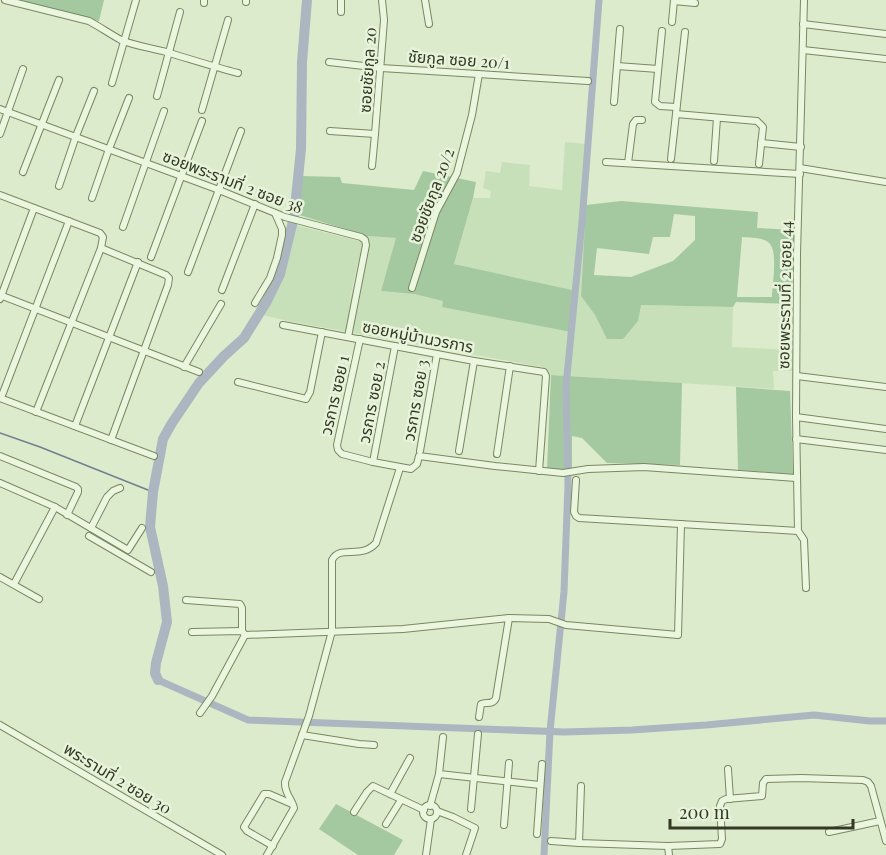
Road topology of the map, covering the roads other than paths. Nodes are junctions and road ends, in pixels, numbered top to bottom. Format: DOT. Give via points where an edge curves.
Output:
graph roads {
  1 [pos="6,0"];
  2 [pos="136,0"];
  3 [pos="341,0"];
  4 [pos="382,0"];
  5 [pos="425,0"];
  6 [pos="674,0"];
  7 [pos="804,0"];
  8 [pos="695,3"];
  9 [pos="180,12"];
  10 [pos="341,12"];
  11 [pos="228,20"];
  12 [pos="672,22"];
  13 [pos="429,24"];
  14 [pos="803,24"];
  15 [pos="620,29"];
  16 [pos="662,31"];
  17 [pos="684,32"];
  18 [pos="886,34"];
  19 [pos="124,41"];
  20 [pos="803,50"];
  21 [pos="169,53"];
  22 [pos="886,58"];
  23 [pos="329,62"];
  24 [pos="617,66"];
  25 [pos="214,67"];
  26 [pos="381,68"];
  27 [pos="23,69"];
  28 [pos="658,69"];
  29 [pos="238,73"];
  30 [pos="479,74"];
  31 [pos="59,80"];
  32 [pos="588,81"];
  33 [pos="112,83"];
  34 [pos="94,91"];
  35 [pos="157,96"];
  36 [pos="129,98"];
  37 [pos="614,102"];
  38 [pos="0,109"];
  39 [pos="202,110"];
  40 [pos="165,111"];
  41 [pos="676,111"];
  42 [pos="9,112"];
  43 [pos="717,118"];
  44 [pos="642,120"];
  45 [pos="202,122"];
  46 [pos="42,124"];
  47 [pos="241,131"];
  48 [pos="330,131"];
  49 [pos="0,134"];
  50 [pos="375,134"];
  51 [pos="76,136"];
  52 [pos="761,143"];
  53 [pos="801,147"];
  54 [pos="109,149"];
  55 [pos="671,159"];
  56 [pos="714,161"];
  57 [pos="146,162"];
  58 [pos="606,162"];
  59 [pos="628,163"];
  60 [pos="759,164"];
  61 [pos="372,166"];
  62 [pos="24,171"];
  63 [pos="800,171"];
  64 [pos="181,175"];
  65 [pos="886,182"];
  66 [pos="59,186"];
  67 [pos="219,190"];
  68 [pos="0,195"];
  69 [pos="92,198"];
  70 [pos="255,204"];
  71 [pos="34,208"];
  72 [pos="275,213"];
  73 [pos="69,222"];
  74 [pos="123,227"];
  75 [pos="101,248"];
  76 [pos="151,258"];
  77 [pos="138,262"];
  78 [pos="188,272"];
  79 [pos="412,288"];
  80 [pos="222,290"];
  81 [pos="0,297"];
  82 [pos="255,303"];
  83 [pos="221,304"];
  84 [pos="36,309"];
  85 [pos="72,323"];
  86 [pos="283,325"];
  87 [pos="322,332"];
  88 [pos="109,337"];
  89 [pos="348,337"];
  90 [pos="360,339"];
  91 [pos="395,346"];
  92 [pos="143,350"];
  93 [pos="436,354"];
  94 [pos="474,361"];
  95 [pos="510,366"];
  96 [pos="184,367"];
  97 [pos="199,372"];
  98 [pos="797,376"];
  99 [pos="238,382"];
  100 [pos="886,387"];
  101 [pos="1,398"];
  102 [pos="36,412"];
  103 [pos="796,417"];
  104 [pos="75,426"];
  105 [pos="886,429"];
  106 [pos="796,439"];
  107 [pos="111,440"];
  108 [pos="886,450"];
  109 [pos="459,451"];
  110 [pos="420,453"];
  111 [pos="497,454"];
  112 [pos="0,456"];
  113 [pos="154,456"];
  114 [pos="373,462"];
  115 [pos="400,468"];
  116 [pos="539,471"];
  117 [pos="796,478"];
  118 [pos="576,480"];
  119 [pos="0,483"];
  120 [pos="120,488"];
  121 [pos="55,507"];
  122 [pos="67,515"];
  123 [pos="681,524"];
  124 [pos="91,528"];
  125 [pos="142,528"];
  126 [pos="798,531"];
  127 [pos="89,536"];
  128 [pos="120,545"];
  129 [pos="116,551"];
  130 [pos="151,572"];
  131 [pos="0,577"];
  132 [pos="14,584"];
  133 [pos="806,588"];
  134 [pos="39,599"];
  135 [pos="186,600"];
  136 [pos="510,618"];
  137 [pos="332,631"];
  138 [pos="192,632"];
  139 [pos="243,633"];
  140 [pos="200,713"];
  141 [pos="478,717"];
  142 [pos="0,725"];
  143 [pos="478,734"];
  144 [pos="302,735"];
  145 [pos="443,737"];
  146 [pos="374,745"];
  147 [pos="410,758"];
  148 [pos="508,763"];
  149 [pos="542,764"];
  150 [pos="728,769"];
  151 [pos="439,774"];
  152 [pos="474,778"];
  153 [pos="508,782"];
  154 [pos="540,785"];
  155 [pos="581,786"];
  156 [pos="390,794"];
  157 [pos="730,799"];
  158 [pos="401,800"];
  159 [pos="293,804"];
  160 [pos="427,808"];
  161 [pos="471,809"];
  162 [pos="437,811"];
  163 [pos="354,812"];
  164 [pos="431,819"];
  165 [pos="880,821"];
  166 [pos="386,824"];
  167 [pos="504,825"];
  168 [pos="829,832"];
  169 [pos="885,832"];
  170 [pos="537,834"];
  171 [pos="551,841"];
  172 [pos="886,842"];
  173 [pos="579,843"];
  174 [pos="273,846"];
  175 [pos="668,846"];
  176 [pos="222,855"];
  177 [pos="267,855"];
  178 [pos="426,855"];
  179 [pos="466,855"];
  180 [pos="669,855"];
  1 -- 19 [label="street" via="89,21"];
  2 -- 19 [label="street"];
  3 -- 10 [label="street"];
  4 -- 26 [label="street, ซอยชัยกูล 20"];
  5 -- 13 [label="street"];
  6 -- 8 [label="street"];
  6 -- 12 [label="street"];
  7 -- 14 [label="street, ซอยพระรามที่ 2 ซอย 44"];
  9 -- 21 [label="street"];
  11 -- 25 [label="street"];
  14 -- 18 [label="street"];
  14 -- 20 [label="street, ซอยพระรามที่ 2 ซอย 44"];
  15 -- 24 [label="street"];
  16 -- 28 [label="street"];
  17 -- 41 [label="street"];
  19 -- 21 [label="street"];
  19 -- 33 [label="street"];
  20 -- 22 [label="street"];
  20 -- 53 [label="street, ซอยพระรามที่ 2 ซอย 44"];
  21 -- 25 [label="street"];
  21 -- 35 [label="street"];
  23 -- 26 [label="street, ชัยกูล ซอย 20/1"];
  24 -- 28 [label="street"];
  24 -- 37 [label="street"];
  25 -- 29 [label="street"];
  25 -- 39 [label="street"];
  26 -- 30 [label="street, ชัยกูล ซอย 20/1"];
  26 -- 50 [label="street, ซอยชัยกูล 20"];
  27 -- 42 [label="street"];
  28 -- 41 [label="street" via="656,102"];
  30 -- 32 [label="street, ชัยกูล ซอย 20/1"];
  30 -- 79 [label="street, ซอยชัยกูล 20/2" via="457,173 436,212"];
  31 -- 46 [label="street"];
  34 -- 51 [label="street"];
  36 -- 54 [label="street"];
  38 -- 42 [label="street, ซอยพระรามที่ 2 ซอย 38"];
  40 -- 57 [label="street"];
  41 -- 43 [label="street"];
  41 -- 55 [label="street"];
  42 -- 46 [label="street, ซอยพระรามที่ 2 ซอย 38"];
  42 -- 49 [label="street"];
  43 -- 52 [label="street" via="757,121 763,127"];
  43 -- 56 [label="street"];
  44 -- 59 [label="street" via="633,124"];
  45 -- 64 [label="street"];
  46 -- 51 [label="street, ซอยพระรามที่ 2 ซอย 38"];
  46 -- 62 [label="street"];
  47 -- 67 [label="street"];
  48 -- 50 [label="street, ซอยชัยกูล 20"];
  50 -- 61 [label="street"];
  51 -- 54 [label="street, ซอยพระรามที่ 2 ซอย 38"];
  51 -- 66 [label="street"];
  52 -- 53 [label="street"];
  52 -- 60 [label="street"];
  53 -- 63 [label="street, ซอยพระรามที่ 2 ซอย 44"];
  54 -- 57 [label="street, ซอยพระรามที่ 2 ซอย 38"];
  54 -- 69 [label="street"];
  57 -- 64 [label="street, ซอยพระรามที่ 2 ซอย 38"];
  57 -- 74 [label="street"];
  58 -- 59 [label="street"];
  59 -- 63 [label="street"];
  63 -- 65 [label="street"];
  63 -- 98 [label="street, ซอยพระรามที่ 2 ซอย 44"];
  64 -- 67 [label="street, ซอยพระรามที่ 2 ซอย 38"];
  64 -- 76 [label="street"];
  67 -- 70 [label="street, ซอยพระรามที่ 2 ซอย 38"];
  67 -- 78 [label="street"];
  68 -- 71 [label="street"];
  70 -- 72 [label="street, ซอยพระรามที่ 2 ซอย 38"];
  70 -- 80 [label="street"];
  71 -- 73 [label="street"];
  71 -- 81 [label="street"];
  72 -- 82 [label="street" via="282,229 277,258"];
  72 -- 89 [label="street, ซอยพระรามที่ 2 ซอย 38" via="364,240"];
  73 -- 75 [label="street" via="100,233"];
  73 -- 84 [label="street"];
  75 -- 77 [label="street"];
  75 -- 85 [label="street"];
  77 -- 88 [label="street"];
  77 -- 92 [label="street" via="169,278"];
  81 -- 84 [label="street"];
  83 -- 96 [label="street"];
  84 -- 85 [label="street"];
  84 -- 101 [label="street"];
  85 -- 88 [label="street"];
  85 -- 102 [label="street"];
  86 -- 87 [label="street, ซอยหมู่บ้านวรการ"];
  87 -- 89 [label="street, ซอยหมู่บ้านวรการ"];
  87 -- 99 [label="street" via="306,399"];
  88 -- 92 [label="street"];
  88 -- 104 [label="street"];
  89 -- 90 [label="street, ซอยหมู่บ้านวรการ"];
  90 -- 91 [label="street, ซอยหมู่บ้านวรการ"];
  90 -- 114 [label="street, วรการ ซอย 1" via="337,445 342,454"];
  91 -- 93 [label="street, ซอยหมู่บ้านวรการ"];
  91 -- 114 [label="street, วรการ ซอย 2"];
  92 -- 96 [label="street"];
  92 -- 107 [label="street"];
  93 -- 94 [label="street, ซอยหมู่บ้านวรการ"];
  93 -- 110 [label="street, วรการ ซอย 3"];
  94 -- 95 [label="street, ซอยหมู่บ้านวรการ"];
  94 -- 109 [label="street"];
  95 -- 111 [label="street"];
  95 -- 116 [label="street, ซอยหมู่บ้านวรการ" via="538,370 546,376"];
  96 -- 97 [label="street"];
  98 -- 100 [label="street"];
  98 -- 103 [label="street, ซอยพระรามที่ 2 ซอย 44"];
  101 -- 102 [label="street"];
  102 -- 104 [label="street"];
  103 -- 105 [label="street"];
  103 -- 106 [label="street, ซอยพระรามที่ 2 ซอย 44"];
  104 -- 107 [label="street"];
  106 -- 108 [label="street"];
  106 -- 117 [label="street, ซอยพระรามที่ 2 ซอย 44"];
  107 -- 113 [label="street"];
  110 -- 115 [label="street, วรการ ซอย 3" via="411,469"];
  110 -- 116 [label="street"];
  112 -- 122 [label="street" via="76,487 78,492"];
  114 -- 115 [label="street"];
  115 -- 137 [label="street" via="376,543 367,551 333,555"];
  116 -- 117 [label="street" via="644,467"];
  117 -- 126 [label="street, ซอยพระรามที่ 2 ซอย 44"];
  118 -- 123 [label="street" via="573,512 579,518"];
  119 -- 121 [label="street"];
  120 -- 124 [label="street" via="107,497"];
  121 -- 122 [label="street"];
  121 -- 132 [label="street"];
  122 -- 124 [label="street"];
  123 -- 126 [label="street"];
  123 -- 136 [label="street" via="678,635"];
  124 -- 128 [label="street"];
  125 -- 128 [label="street" via="128,550"];
  126 -- 133 [label="street, ซอยพระรามที่ 2 ซอย 44" via="804,540"];
  127 -- 129 [label="street"];
  128 -- 129 [label="street"];
  129 -- 130 [label="street"];
  131 -- 132 [label="street"];
  132 -- 134 [label="street"];
  135 -- 139 [label="street" via="240,604"];
  136 -- 137 [label="street"];
  136 -- 141 [label="street" via="496,698 492,703 481,704"];
  137 -- 139 [label="street"];
  137 -- 144 [label="street"];
  138 -- 139 [label="street"];
  139 -- 140 [label="street"];
  142 -- 176 [label="street, พระรามที่ 2 ซอย 30"];
  143 -- 152 [label="street"];
  144 -- 146 [label="street"];
  144 -- 159 [label="street" via="285,787"];
  145 -- 151 [label="street"];
  147 -- 156 [label="street"];
  148 -- 153 [label="street"];
  149 -- 154 [label="street"];
  150 -- 157 [label="street"];
  151 -- 152 [label="street"];
  151 -- 160 [label="street"];
  152 -- 153 [label="street"];
  152 -- 161 [label="street"];
  153 -- 154 [label="street"];
  153 -- 167 [label="street"];
  154 -- 170 [label="street"];
  155 -- 173 [label="street"];
  156 -- 158 [label="street"];
  156 -- 163 [label="street" via="373,786"];
  157 -- 165 [label="street" via="762,796 766,779 863,780 871,786"];
  157 -- 175 [label="street" via="720,806 720,844"];
  158 -- 160 [label="street"];
  158 -- 166 [label="street"];
  159 -- 174 [label="street"];
  159 -- 174 [label="street" via="264,794 244,827"];
  160 -- 162 [label="street" via="435,807"];
  160 -- 164 [label="street" via="425,817"];
  162 -- 164 [label="street"];
  162 -- 179 [label="street" via="475,828"];
  164 -- 178 [label="street"];
  165 -- 168 [label="street"];
  165 -- 169 [label="street"];
  169 -- 172 [label="street"];
  171 -- 173 [label="street"];
  173 -- 175 [label="street"];
  174 -- 177 [label="street"];
  175 -- 180 [label="street"];
}
